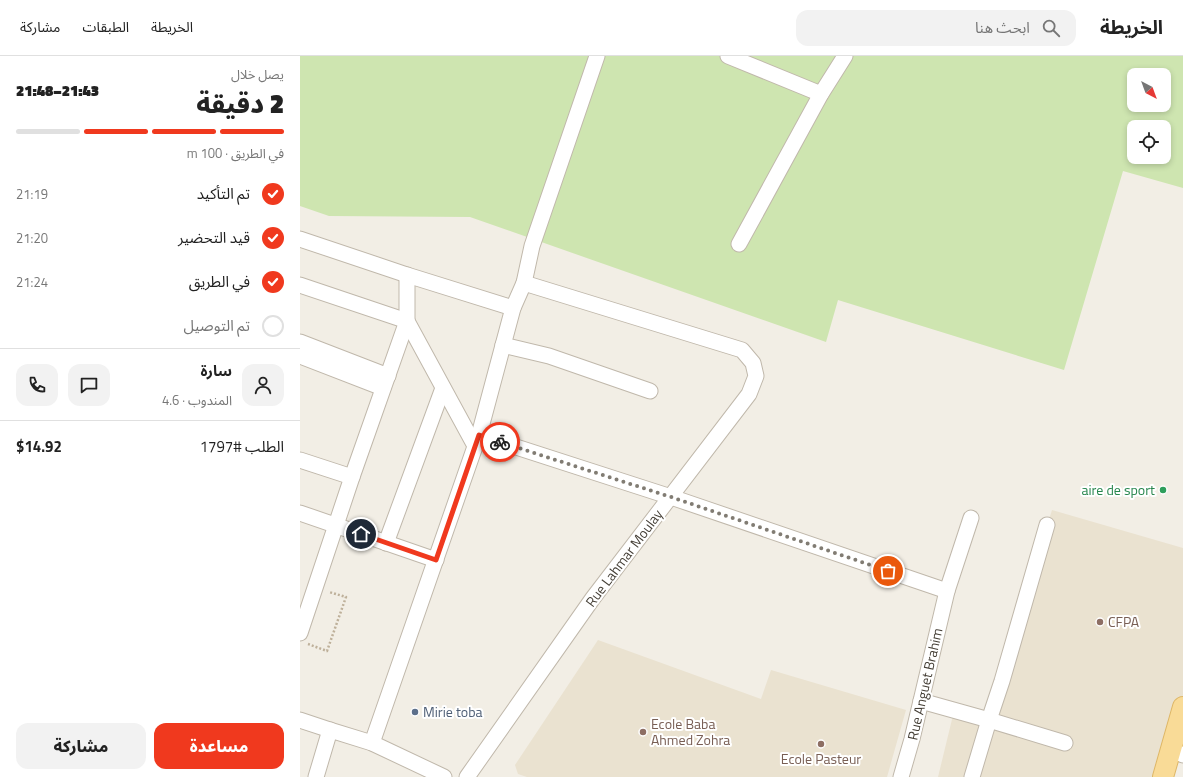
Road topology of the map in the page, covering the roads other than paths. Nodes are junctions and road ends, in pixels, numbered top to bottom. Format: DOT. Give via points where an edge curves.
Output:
graph roads {
  1 [pos="597,56"];
  2 [pos="728,56"];
  3 [pos="845,56"];
  4 [pos="821,94"];
  5 [pos="300,239"];
  6 [pos="740,244"];
  7 [pos="407,275"];
  8 [pos="524,283"];
  9 [pos="300,285"];
  10 [pos="513,308"];
  11 [pos="407,321"];
  12 [pos="300,342"];
  13 [pos="503,345"];
  14 [pos="300,356"];
  15 [pos="386,382"];
  16 [pos="443,388"];
  17 [pos="650,391"];
  18 [pos="477,440"];
  19 [pos="300,460"];
  20 [pos="352,477"];
  21 [pos="671,497"];
  22 [pos="300,513"];
  23 [pos="971,518"];
  24 [pos="336,525"];
  25 [pos="1047,525"];
  26 [pos="386,543"];
  27 [pos="436,560"];
  28 [pos="946,591"];
  29 [pos="308,596"];
  30 [pos="303,629"];
  31 [pos="921,702"];
  32 [pos="1183,706"];
  33 [pos="300,720"];
  34 [pos="989,720"];
  35 [pos="330,730"];
  36 [pos="372,743"];
  37 [pos="1065,743"];
  38 [pos="1176,752"];
  39 [pos="442,776"];
  40 [pos="472,776"];
  41 [pos="316,777"];
  42 [pos="901,777"];
  43 [pos="972,777"];
  44 [pos="1163,777"];
  1 -- 8 [label="street" via="532,246"];
  2 -- 4 [label="street"];
  3 -- 4 [label="street"];
  4 -- 6 [label="street"];
  5 -- 7 [label="street"];
  7 -- 10 [label="street"];
  7 -- 11 [label="street"];
  8 -- 10 [label="street"];
  8 -- 21 [label="street, Rue Lahmar Moulay" via="742,350 753,363 756,376 749,394"];
  9 -- 11 [label="street"];
  10 -- 13 [label="street"];
  11 -- 15 [label="street"];
  11 -- 16 [label="street"];
  12 -- 15 [label="street"];
  13 -- 17 [label="street" via="550,356"];
  13 -- 18 [label="street"];
  14 -- 15 [label="street"];
  15 -- 20 [label="street"];
  16 -- 18 [label="street"];
  16 -- 26 [label="street"];
  18 -- 21 [label="street"];
  18 -- 27 [label="street"];
  19 -- 20 [label="street"];
  20 -- 24 [label="street"];
  21 -- 28 [label="street"];
  21 -- 40 [label="street, Rue Lahmar Moulay" via="594,598"];
  22 -- 24 [label="street"];
  23 -- 28 [label="street, Rue Anguet Brahim"];
  24 -- 26 [label="street"];
  24 -- 29 [label="street"];
  25 -- 34 [label="street"];
  26 -- 27 [label="street"];
  27 -- 36 [label="street"];
  28 -- 31 [label="street, Rue Anguet Brahim"];
  29 -- 30 [label="street"];
  31 -- 34 [label="street"];
  31 -- 42 [label="street, Rue Anguet Brahim"];
  32 -- 38 [label="main road"];
  33 -- 35 [label="street"];
  34 -- 37 [label="street"];
  34 -- 43 [label="street"];
  35 -- 36 [label="street"];
  35 -- 41 [label="street"];
  36 -- 39 [label="street"];
  38 -- 44 [label="main road"];
  39 -- 40 [label="street"];
}
